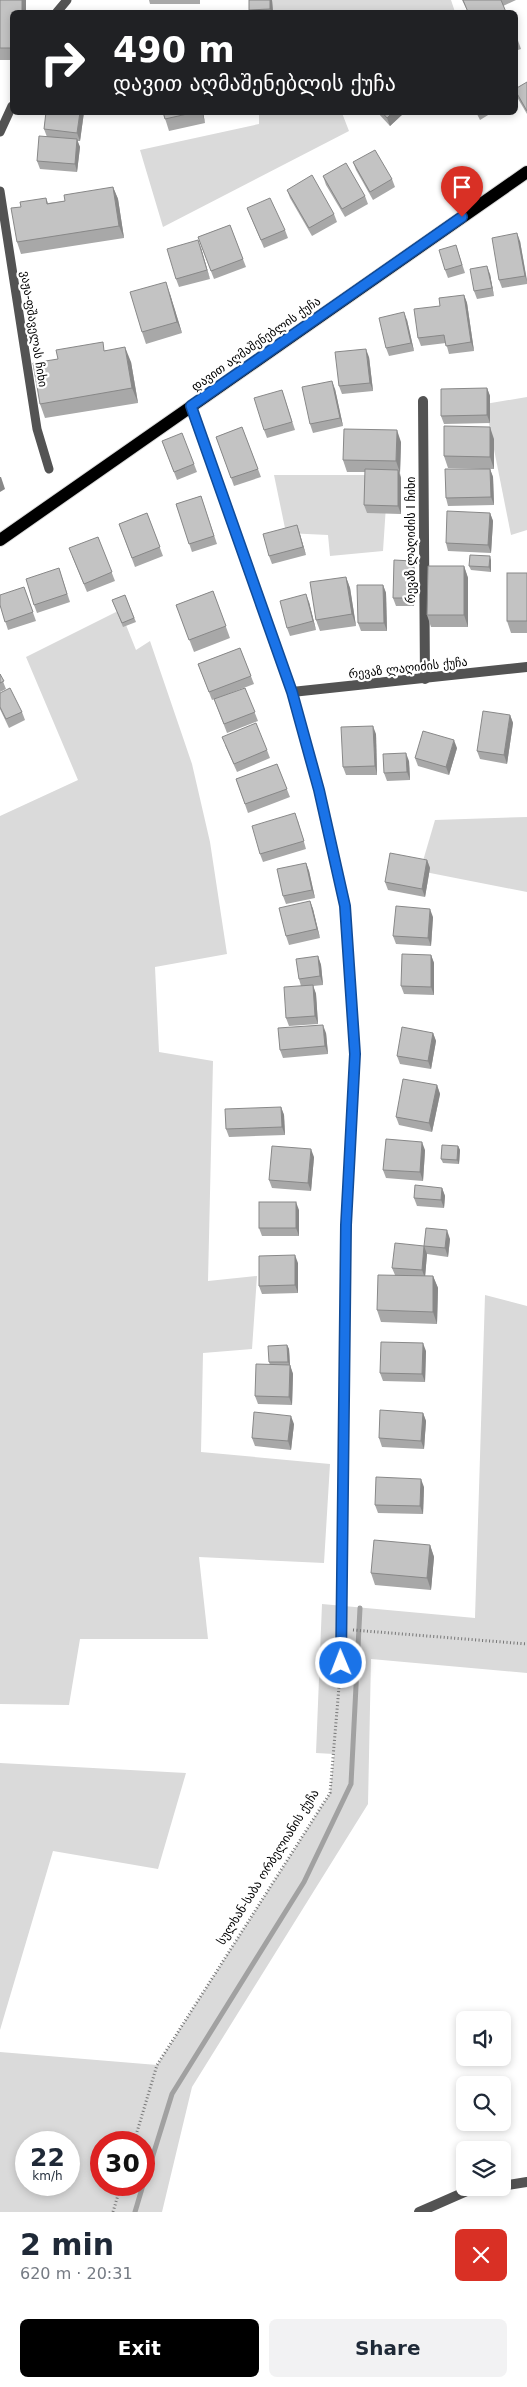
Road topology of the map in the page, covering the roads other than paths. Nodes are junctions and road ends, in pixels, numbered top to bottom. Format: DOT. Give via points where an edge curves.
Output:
graph roads {
  1 [pos="67,0"];
  2 [pos="59,10"];
  3 [pos="10,110"];
  4 [pos="0,132"];
  5 [pos="527,172"];
  6 [pos="0,191"];
  7 [pos="423,401"];
  8 [pos="191,406"];
  9 [pos="49,469"];
  10 [pos="0,540"];
  11 [pos="527,667"];
  12 [pos="424,679"];
  13 [pos="292,692"];
  14 [pos="341,1663"];
  15 [pos="527,2182"];
  16 [pos="511,2185"];
  17 [pos="457,2196"];
  18 [pos="419,2212"];
  1 -- 2 [label="lane"];
  3 -- 4 [label="lane"];
  5 -- 8 [label="main road, დავით აღმაშენებლის ქუჩა"];
  6 -- 9 [label="lane, ვაჟა-ფშაველას ჩიხი" via="37,429"];
  7 -- 12 [label="street, რევაზ ლაღიძის I ჩიხი"];
  8 -- 10 [label="main road, დავით აღმაშენებლის ქუჩა"];
  8 -- 13 [label="street"];
  11 -- 12 [label="street, რევაზ ლაღიძის ქუჩა"];
  12 -- 13 [label="street, რევაზ ლაღიძის ქუჩა"];
  13 -- 14 [label="street" via="319,790 345,906 355,1054 346,1225"];
  15 -- 16 [label="street"];
  17 -- 18 [label="street"];
}
